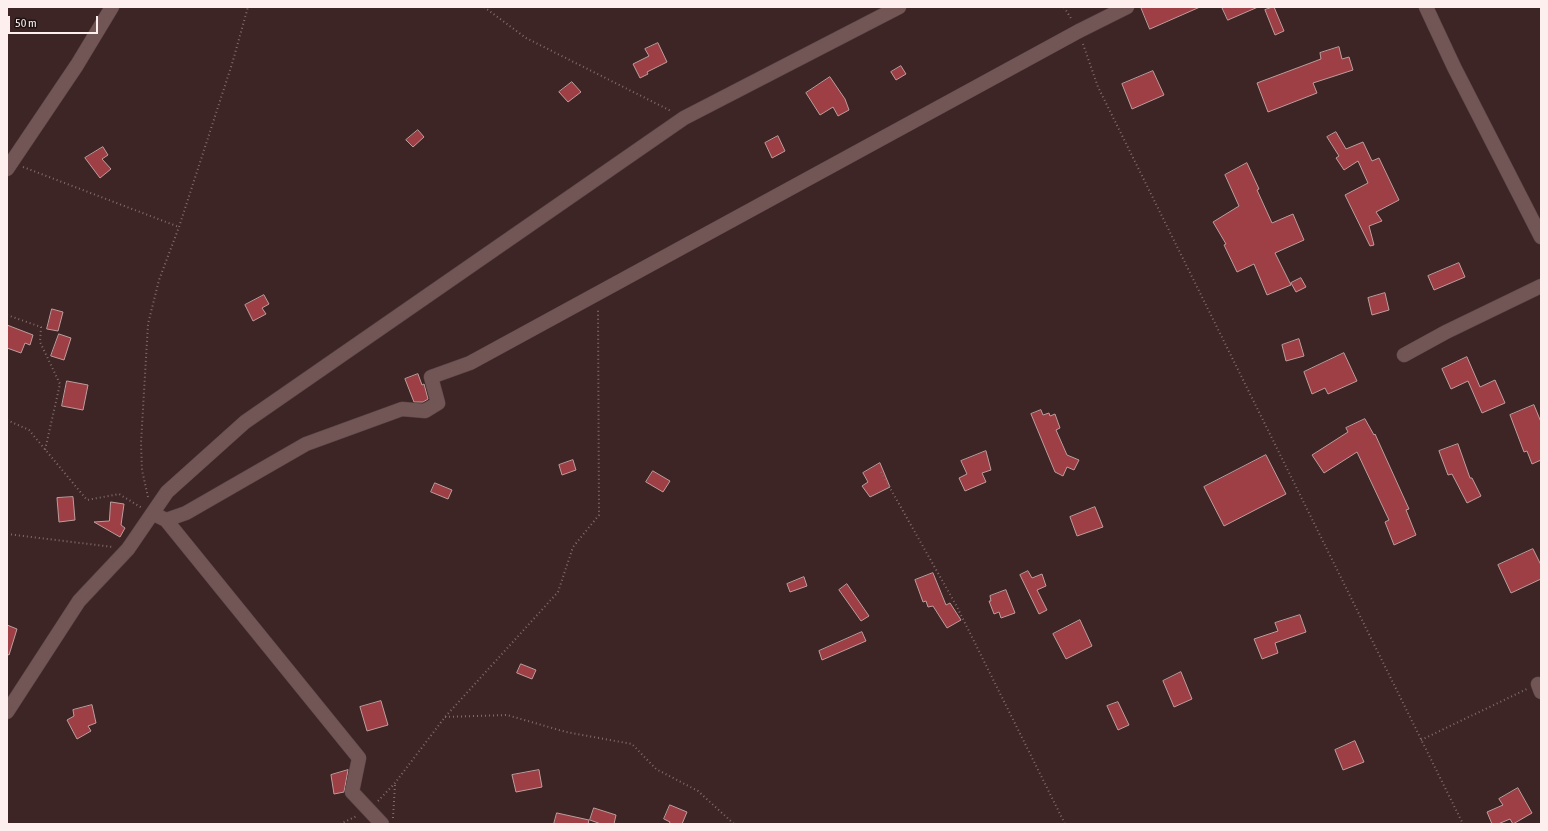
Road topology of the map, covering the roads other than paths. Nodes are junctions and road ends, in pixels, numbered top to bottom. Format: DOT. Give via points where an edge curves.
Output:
graph roads {
  1 [pos="112,7"];
  2 [pos="899,7"];
  3 [pos="1127,7"];
  4 [pos="1426,7"];
  5 [pos="9,165"];
  6 [pos="1541,237"];
  7 [pos="1541,286"];
  8 [pos="1404,355"];
  9 [pos="152,514"];
  10 [pos="166,520"];
  11 [pos="7,712"];
  12 [pos="382,824"];
  1 -- 5 [label="street" via="78,65"];
  2 -- 9 [label="street" via="684,118 245,422 167,492"];
  3 -- 10 [label="street" via="1078,31 470,363 431,377 438,403 425,411 402,409 306,444 186,513"];
  4 -- 6 [label="street"];
  7 -- 8 [label="street"];
  9 -- 10 [label="street"];
  9 -- 11 [label="street" via="128,549 79,602"];
  10 -- 12 [label="street" via="359,758 352,792"];
}
